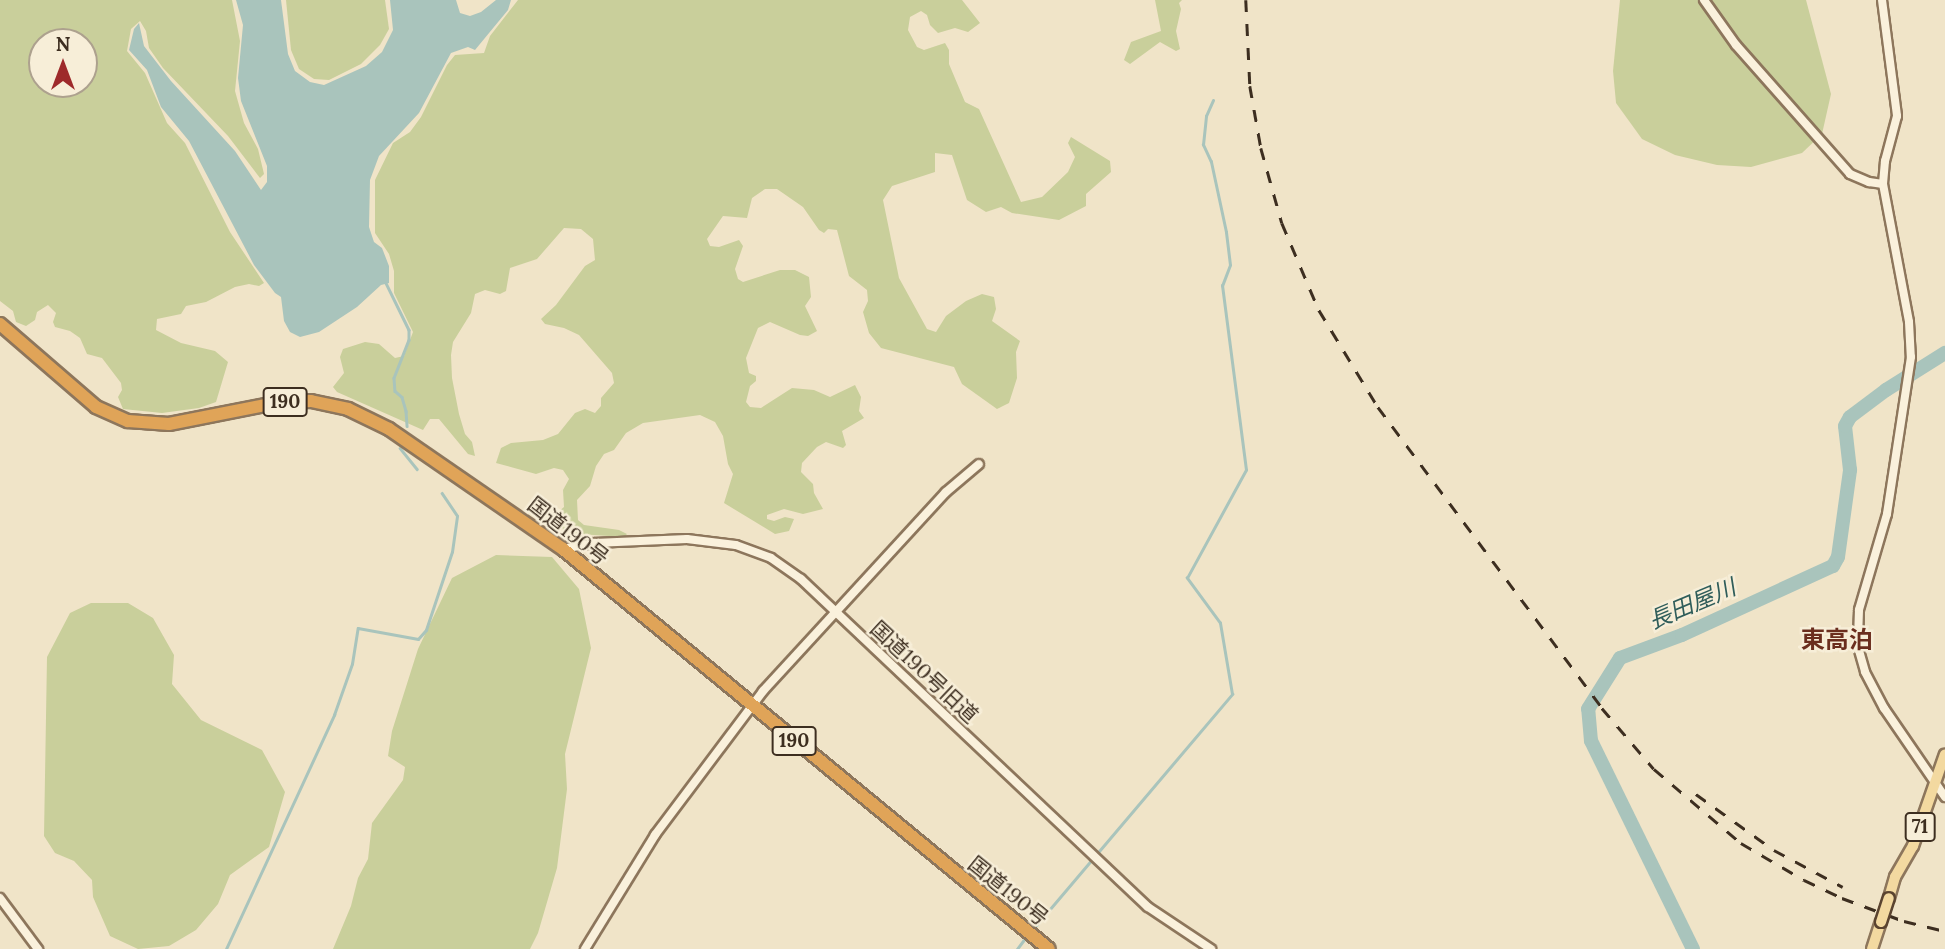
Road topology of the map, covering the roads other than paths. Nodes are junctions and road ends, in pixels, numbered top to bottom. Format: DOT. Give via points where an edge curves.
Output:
graph roads {
  1 [pos="1704,0"];
  2 [pos="1882,0"];
  3 [pos="1883,184"];
  4 [pos="0,324"];
  5 [pos="979,464"];
  6 [pos="563,549"];
  7 [pos="834,611"];
  8 [pos="751,706"];
  9 [pos="1945,754"];
  10 [pos="1934,785"];
  11 [pos="1945,797"];
  12 [pos="0,898"];
  13 [pos="38,949"];
  14 [pos="585,949"];
  15 [pos="1049,949"];
  16 [pos="1211,949"];
  17 [pos="1872,949"];
  1 -- 3 [label="street" via="1716,21 1850,174"];
  2 -- 3 [label="street" via="1897,116"];
  3 -- 10 [label="street" via="1911,337 1910,365 1887,514 1859,610 1858,647 1871,685"];
  4 -- 6 [label="highway, 国道190号 / 190" via="96,407 128,421 169,424 295,401 325,403 362,415"];
  5 -- 7 [label="street" via="946,492"];
  6 -- 7 [label="street, 国道190号旧道" via="594,543 724,542 782,565"];
  6 -- 8 [label="highway, 国道190号 / 190"];
  7 -- 8 [label="street"];
  7 -- 16 [label="street, 国道190号旧道" via="1149,907"];
  8 -- 14 [label="street" via="655,835"];
  8 -- 15 [label="highway, 国道190号 / 190"];
  9 -- 10 [label="main road, 71"];
  10 -- 11 [label="street"];
  10 -- 17 [label="main road, 71, bridge" via="1913,846 1895,877"];
  12 -- 13 [label="street"];
}
